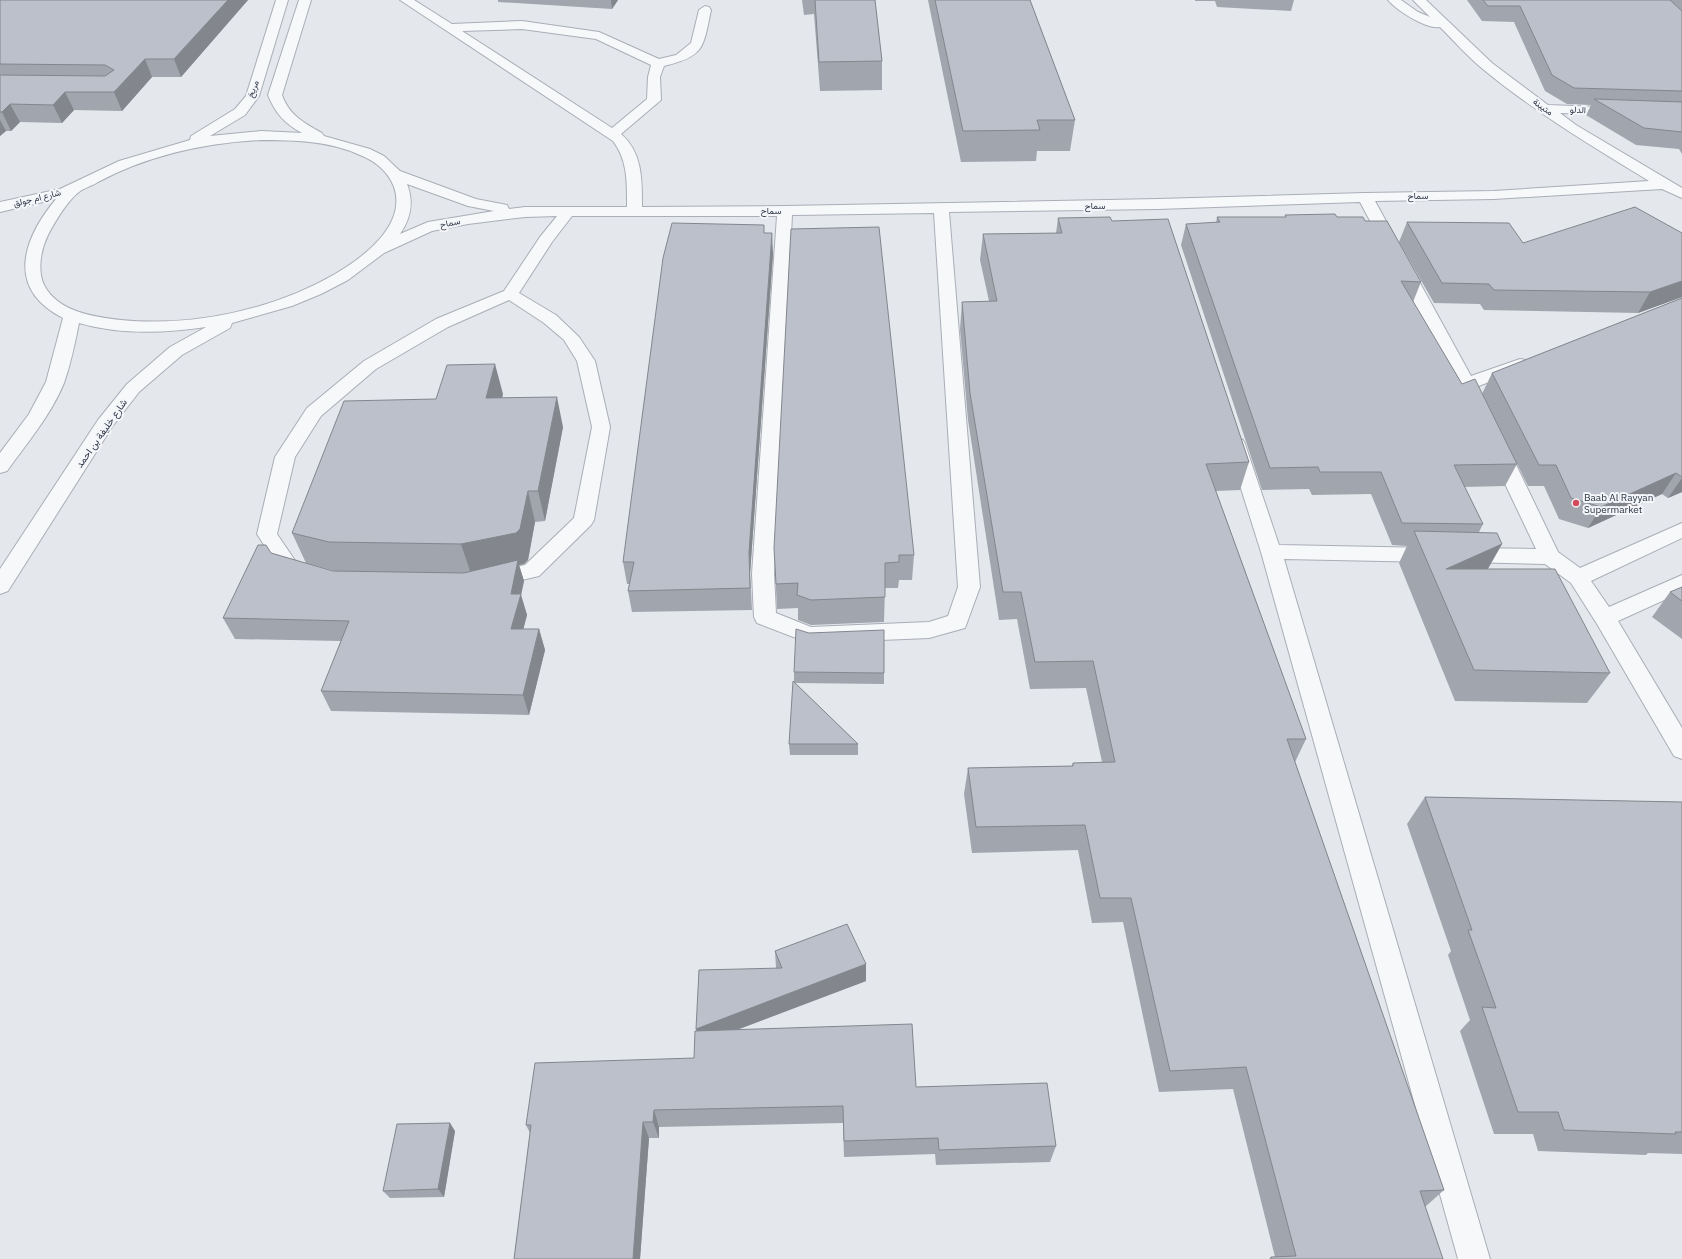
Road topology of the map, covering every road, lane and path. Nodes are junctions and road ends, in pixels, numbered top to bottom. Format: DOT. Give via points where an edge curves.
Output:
graph roads {
  1 [pos="282,0"];
  2 [pos="305,0"];
  3 [pos="406,0"];
  4 [pos="1394,0"];
  5 [pos="1419,0"];
  6 [pos="704,10"];
  7 [pos="450,28"];
  8 [pos="1447,28"];
  9 [pos="658,62"];
  10 [pos="1546,109"];
  11 [pos="1629,111"];
  12 [pos="613,134"];
  13 [pos="325,140"];
  14 [pos="183,146"];
  15 [pos="396,174"];
  16 [pos="1664,184"];
  17 [pos="74,189"];
  18 [pos="1682,194"];
  19 [pos="1365,197"];
  20 [pos="0,207"];
  21 [pos="941,208"];
  22 [pos="785,211"];
  23 [pos="525,212"];
  24 [pos="568,212"];
  25 [pos="634,212"];
  26 [pos="24,235"];
  27 [pos="379,249"];
  28 [pos="20,282"];
  29 [pos="510,294"];
  30 [pos="239,316"];
  31 [pos="72,317"];
  32 [pos="1534,359"];
  33 [pos="1467,384"];
  34 [pos="1229,425"];
  35 [pos="0,467"];
  36 [pos="1682,530"];
  37 [pos="1271,552"];
  38 [pos="1550,557"];
  39 [pos="319,576"];
  40 [pos="1578,578"];
  41 [pos="478,582"];
  42 [pos="1682,583"];
  43 [pos="0,586"];
  44 [pos="1605,618"];
  45 [pos="1682,749"];
  46 [pos="1474,1259"];
  1 -- 14 [label="street, مريخ" via="252,96 240,112"];
  2 -- 13 [label="street" via="275,95 279,109 291,121"];
  3 -- 7 [label="street"];
  4 -- 8 [label="street" via="1414,15"];
  5 -- 8 [label="street, متيبنة"];
  6 -- 9 [label="street" via="697,45 680,58"];
  7 -- 9 [label="street" via="522,25 599,36"];
  7 -- 12 [label="street"];
  8 -- 10 [label="street, متيبنة" via="1487,66"];
  9 -- 12 [label="street" via="654,77 654,100"];
  10 -- 11 [label="street, الدلو"];
  10 -- 16 [label="street, متيبنة" via="1572,128"];
  12 -- 25 [label="street" via="632,156"];
  13 -- 14 [label="street" via="257,137"];
  13 -- 15 [label="street" via="367,153"];
  14 -- 17 [label="street" via="125,164 98,175"];
  15 -- 23 [label="street, سماح" via="473,203"];
  15 -- 27 [label="street" via="405,202 402,217 393,233"];
  16 -- 18 [label="street, متيبنة"];
  16 -- 19 [label="street, سماح" via="1494,194"];
  17 -- 20 [label="street, شارع ام جولق"];
  17 -- 26 [label="street" via="52,203"];
  19 -- 21 [label="street, سماح" via="1160,211"];
  19 -- 33 [label="street"];
  21 -- 22 [label="street, سماح"];
  21 -- 22 [label="street" via="969,587 957,622 929,630 809,635 765,617 764,574"];
  22 -- 25 [label="street, سماح"];
  23 -- 24 [label="street, سماح"];
  23 -- 27 [label="street, سماح" via="468,218 428,227"];
  24 -- 25 [label="street, سماح"];
  24 -- 29 [label="street"];
  27 -- 30 [label="street" via="359,266 306,295"];
  28 -- 31 [label="street" via="31,296 49,308"];
  29 -- 39 [label="street" via="442,323 370,365 314,412 285,458 267,534 289,568"];
  29 -- 41 [label="street" via="550,319 570,336 586,361 601,427 584,520 532,571"];
  30 -- 31 [label="street" via="202,323 159,326 99,324"];
  30 -- 43 [label="street, شارع خليفة بن احمد" via="176,351 132,388 105,424"];
  31 -- 35 [label="street" via="55,383 36,418"];
  32 -- 33 [label="street"];
  33 -- 38 [label="street"];
  34 -- 37 [label="street"];
  36 -- 40 [label="street"];
  37 -- 38 [label="street"];
  37 -- 46 [label="street"];
  38 -- 40 [label="street"];
  40 -- 44 [label="street"];
  42 -- 44 [label="street"];
  44 -- 45 [label="street"];
}
